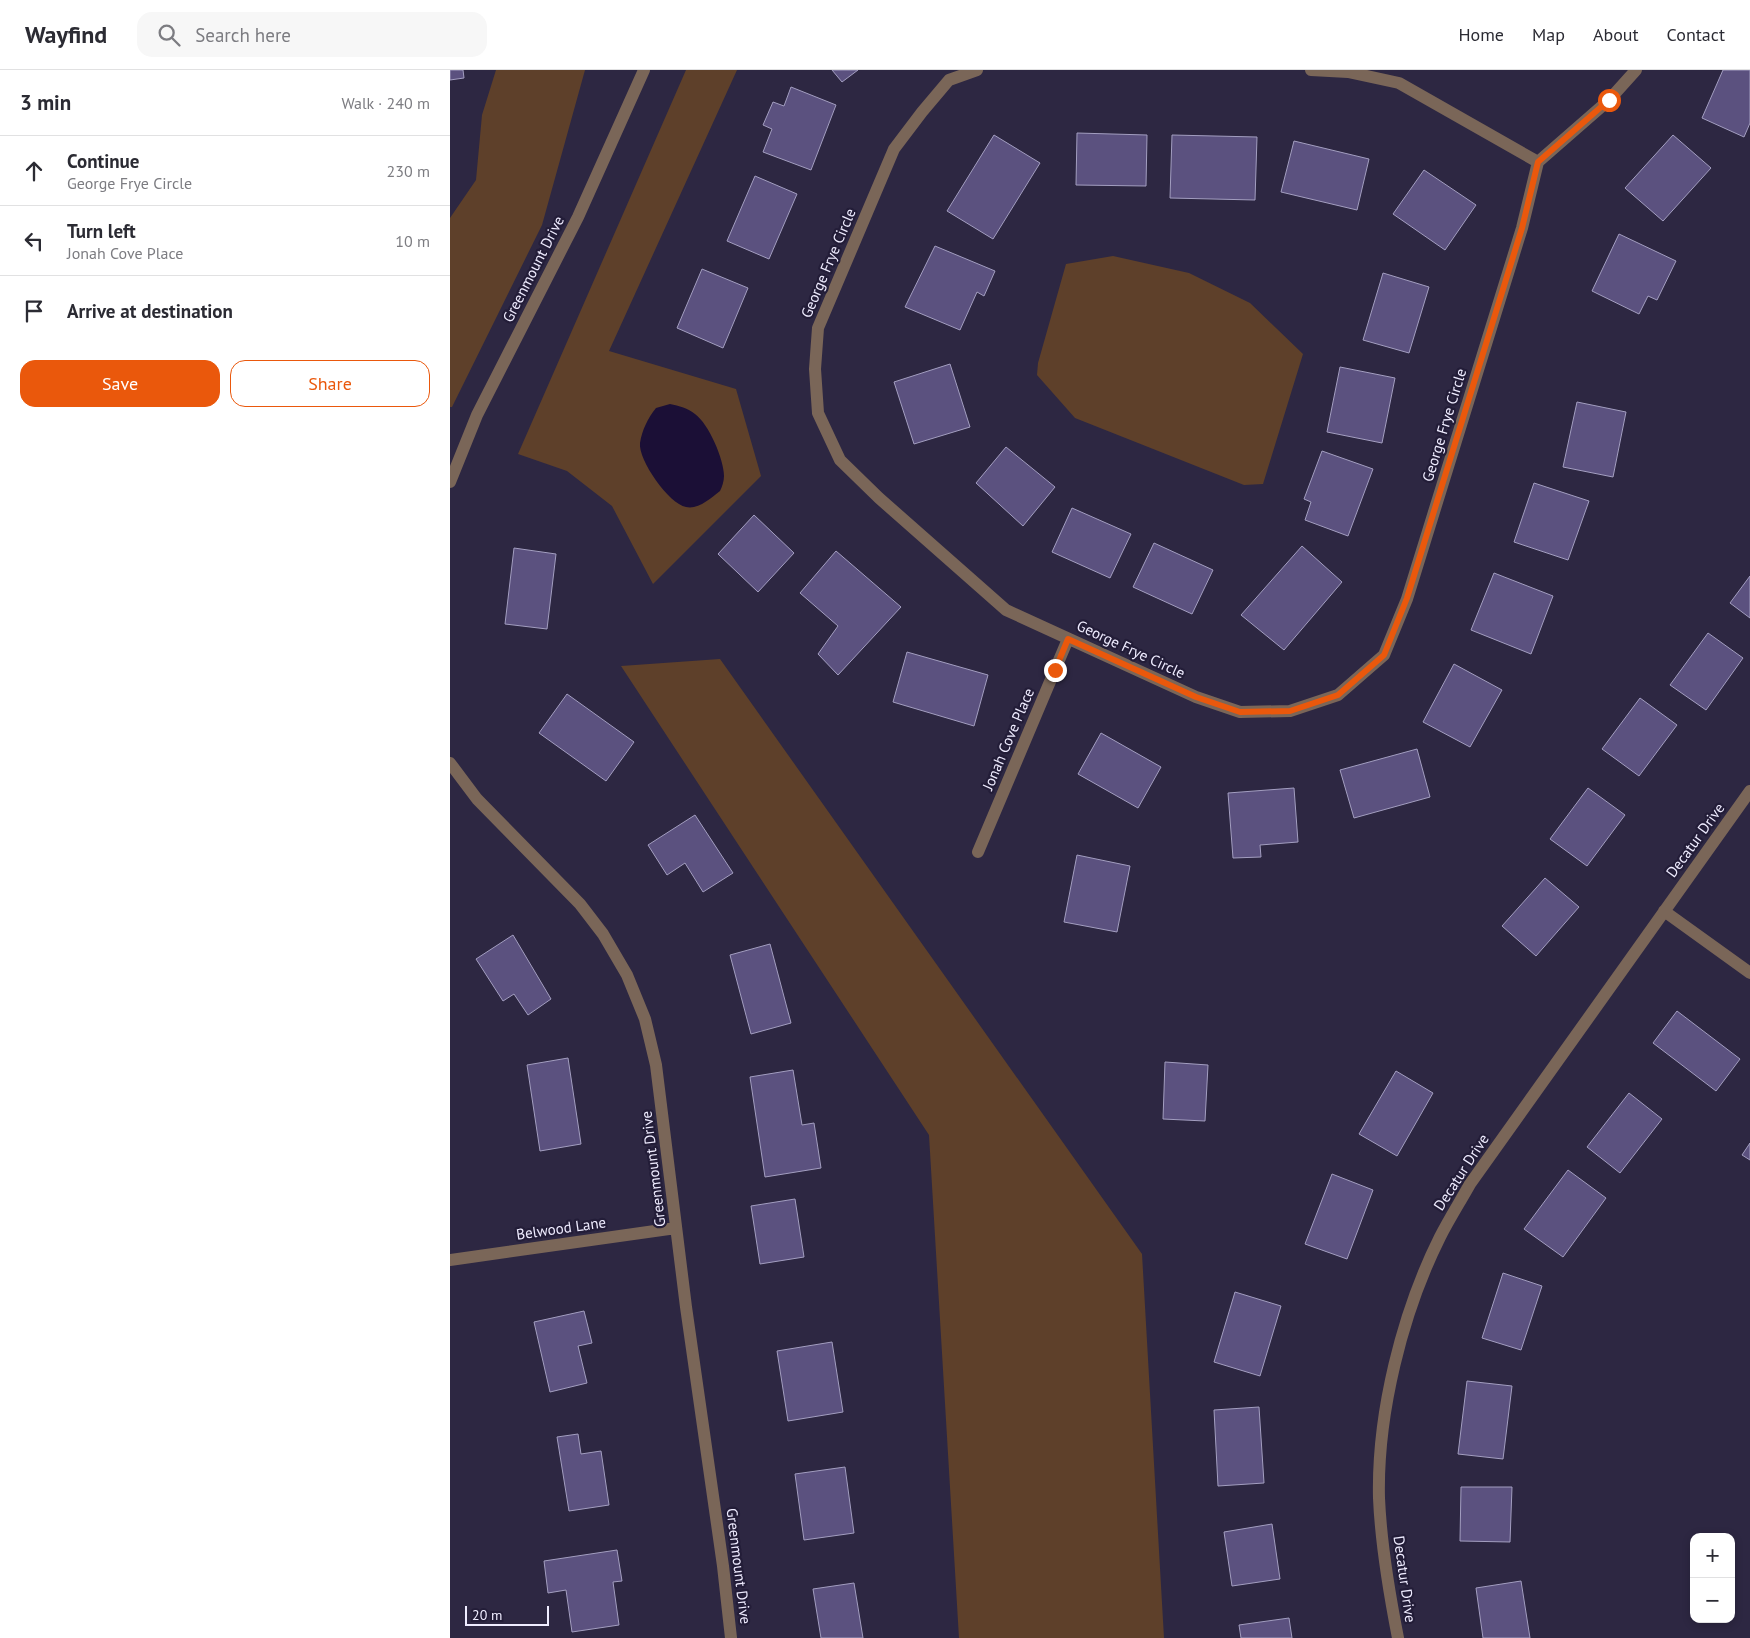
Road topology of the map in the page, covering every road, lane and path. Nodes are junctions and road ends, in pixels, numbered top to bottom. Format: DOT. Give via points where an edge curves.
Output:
graph roads {
  1 [pos="644,70"];
  2 [pos="977,70"];
  3 [pos="1311,70"];
  4 [pos="1636,70"];
  5 [pos="1538,162"];
  6 [pos="450,482"];
  7 [pos="1068,639"];
  8 [pos="450,763"];
  9 [pos="1750,791"];
  10 [pos="978,852"];
  11 [pos="1664,911"];
  12 [pos="1750,973"];
  13 [pos="676,1228"];
  14 [pos="450,1260"];
  15 [pos="732,1638"];
  16 [pos="1398,1638"];
  1 -- 6 [label="street, Greenmount Drive" via="578,217 477,415"];
  2 -- 7 [label="street, George Frye Circle" via="949,80 894,149 818,328 815,368 818,414 840,460 879,498 1006,610"];
  3 -- 5 [label="street" via="1348,72 1399,83"];
  4 -- 5 [label="street" via="1609,100"];
  5 -- 7 [label="street, George Frye Circle" via="1522,228 1413,580 1384,655 1338,695 1290,711 1240,712 1196,697"];
  7 -- 10 [label="street, Jonah Cove Place"];
  8 -- 13 [label="street, Greenmount Drive" via="476,799 580,904 603,934 627,975 645,1019 656,1064"];
  9 -- 11 [label="street, Decatur Drive"];
  11 -- 12 [label="street"];
  11 -- 16 [label="street, Decatur Drive" via="1470,1184 1440,1238 1416,1294 1395,1364 1382,1436 1379,1498 1384,1564"];
  13 -- 14 [label="street, Belwood Lane"];
  13 -- 15 [label="street, Greenmount Drive"];
}
